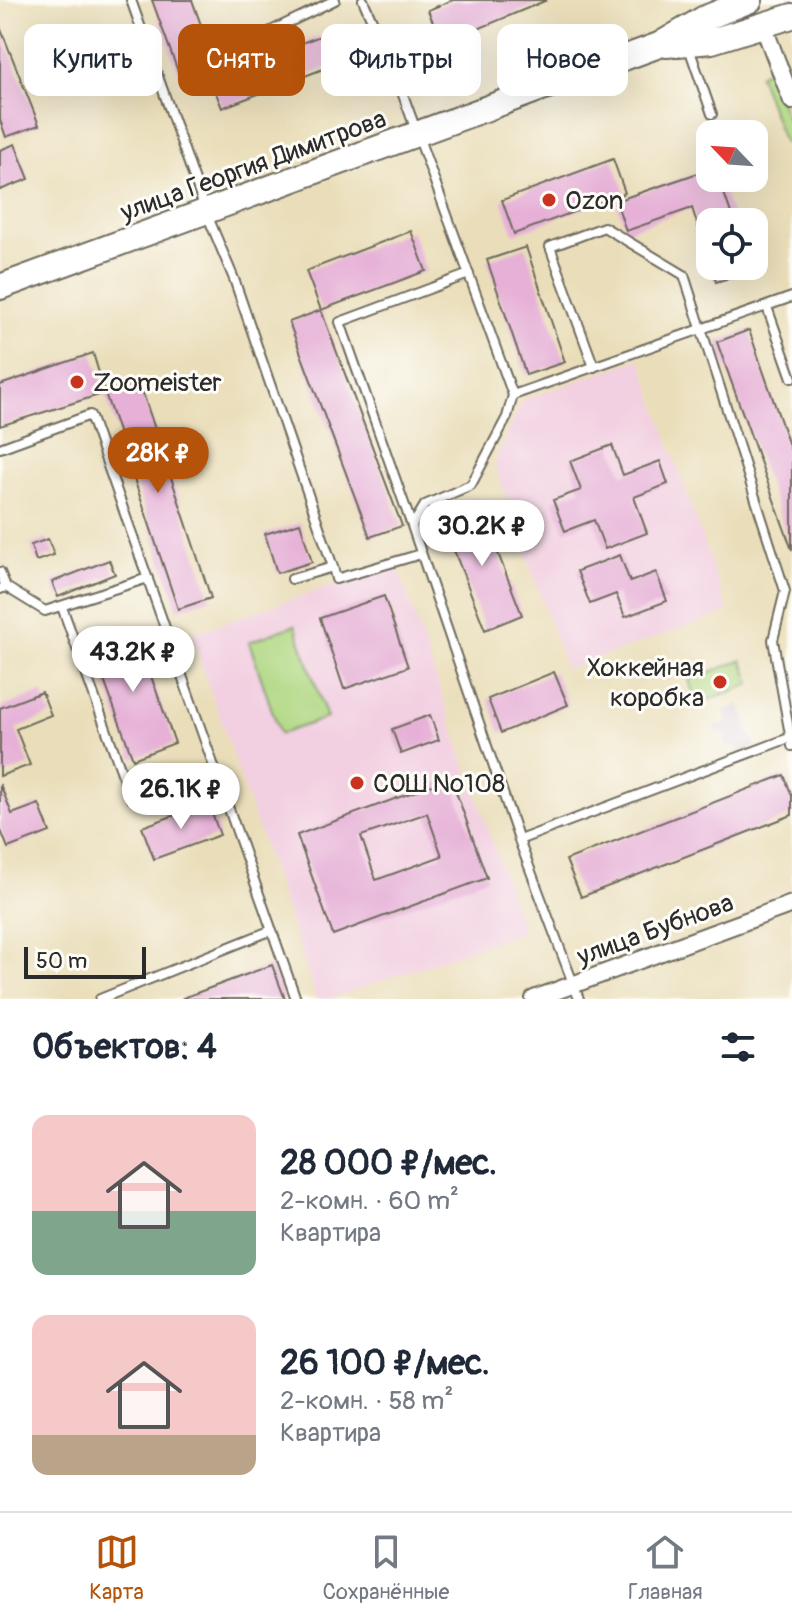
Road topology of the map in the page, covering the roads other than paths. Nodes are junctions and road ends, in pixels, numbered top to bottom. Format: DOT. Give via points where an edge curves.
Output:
graph roads {
  1 [pos="131,0"];
  2 [pos="335,0"];
  3 [pos="363,0"];
  4 [pos="750,0"];
  5 [pos="792,16"];
  6 [pos="285,24"];
  7 [pos="763,25"];
  8 [pos="687,43"];
  9 [pos="659,45"];
  10 [pos="792,101"];
  11 [pos="712,114"];
  12 [pos="416,135"];
  13 [pos="206,212"];
  14 [pos="469,274"];
  15 [pos="0,287"];
  16 [pos="792,297"];
  17 [pos="767,307"];
  18 [pos="702,330"];
  19 [pos="594,367"];
  20 [pos="792,378"];
  21 [pos="513,395"];
  22 [pos="0,448"];
  23 [pos="412,526"];
  24 [pos="421,554"];
  25 [pos="333,567"];
  26 [pos="0,572"];
  27 [pos="148,578"];
  28 [pos="292,579"];
  29 [pos="3,588"];
  30 [pos="62,607"];
  31 [pos="790,742"];
  32 [pos="216,772"];
  33 [pos="519,840"];
  34 [pos="792,904"];
  35 [pos="272,930"];
  36 [pos="576,992"];
  37 [pos="100,999"];
  38 [pos="296,999"];
  39 [pos="534,999"];
  1 -- 13 [label="lane"];
  2 -- 6 [label="lane"];
  3 -- 12 [label="lane"];
  4 -- 9 [label="main road, улица Георгия Димитрова"];
  5 -- 7 [label="main road, улица Георгия Димитрова"];
  7 -- 8 [label="main road, улица Георгия Димитрова"];
  7 -- 10 [label="street"];
  8 -- 9 [label="main road, улица Георгия Димитрова"];
  8 -- 11 [label="lane"];
  9 -- 12 [label="main road, улица Георгия Димитрова"];
  12 -- 13 [label="main road, улица Георгия Димитрова"];
  12 -- 14 [label="lane"];
  13 -- 15 [label="main road, улица Георгия Димитрова"];
  13 -- 25 [label="lane"];
  14 -- 21 [label="lane"];
  14 -- 23 [label="lane" via="340,322"];
  16 -- 17 [label="lane"];
  17 -- 18 [label="lane"];
  17 -- 20 [label="lane"];
  18 -- 19 [label="lane"];
  18 -- 19 [label="lane" via="684,275 604,227 550,247"];
  18 -- 31 [label="lane" via="785,591 773,640"];
  19 -- 21 [label="lane"];
  21 -- 23 [label="lane" via="471,485 425,505"];
  22 -- 27 [label="lane" via="90,415"];
  23 -- 24 [label="lane"];
  24 -- 25 [label="lane" via="336,579"];
  24 -- 33 [label="lane"];
  25 -- 28 [label="lane"];
  26 -- 29 [label="lane"];
  27 -- 30 [label="lane"];
  27 -- 32 [label="lane"];
  29 -- 30 [label="lane" via="45,611"];
  30 -- 32 [label="lane" via="131,798"];
  31 -- 33 [label="lane"];
  32 -- 35 [label="lane"];
  33 -- 36 [label="lane"];
  34 -- 36 [label="street, улица Бубнова"];
  35 -- 37 [label="lane"];
  35 -- 38 [label="lane"];
  36 -- 39 [label="street, улица Бубнова"];
}
